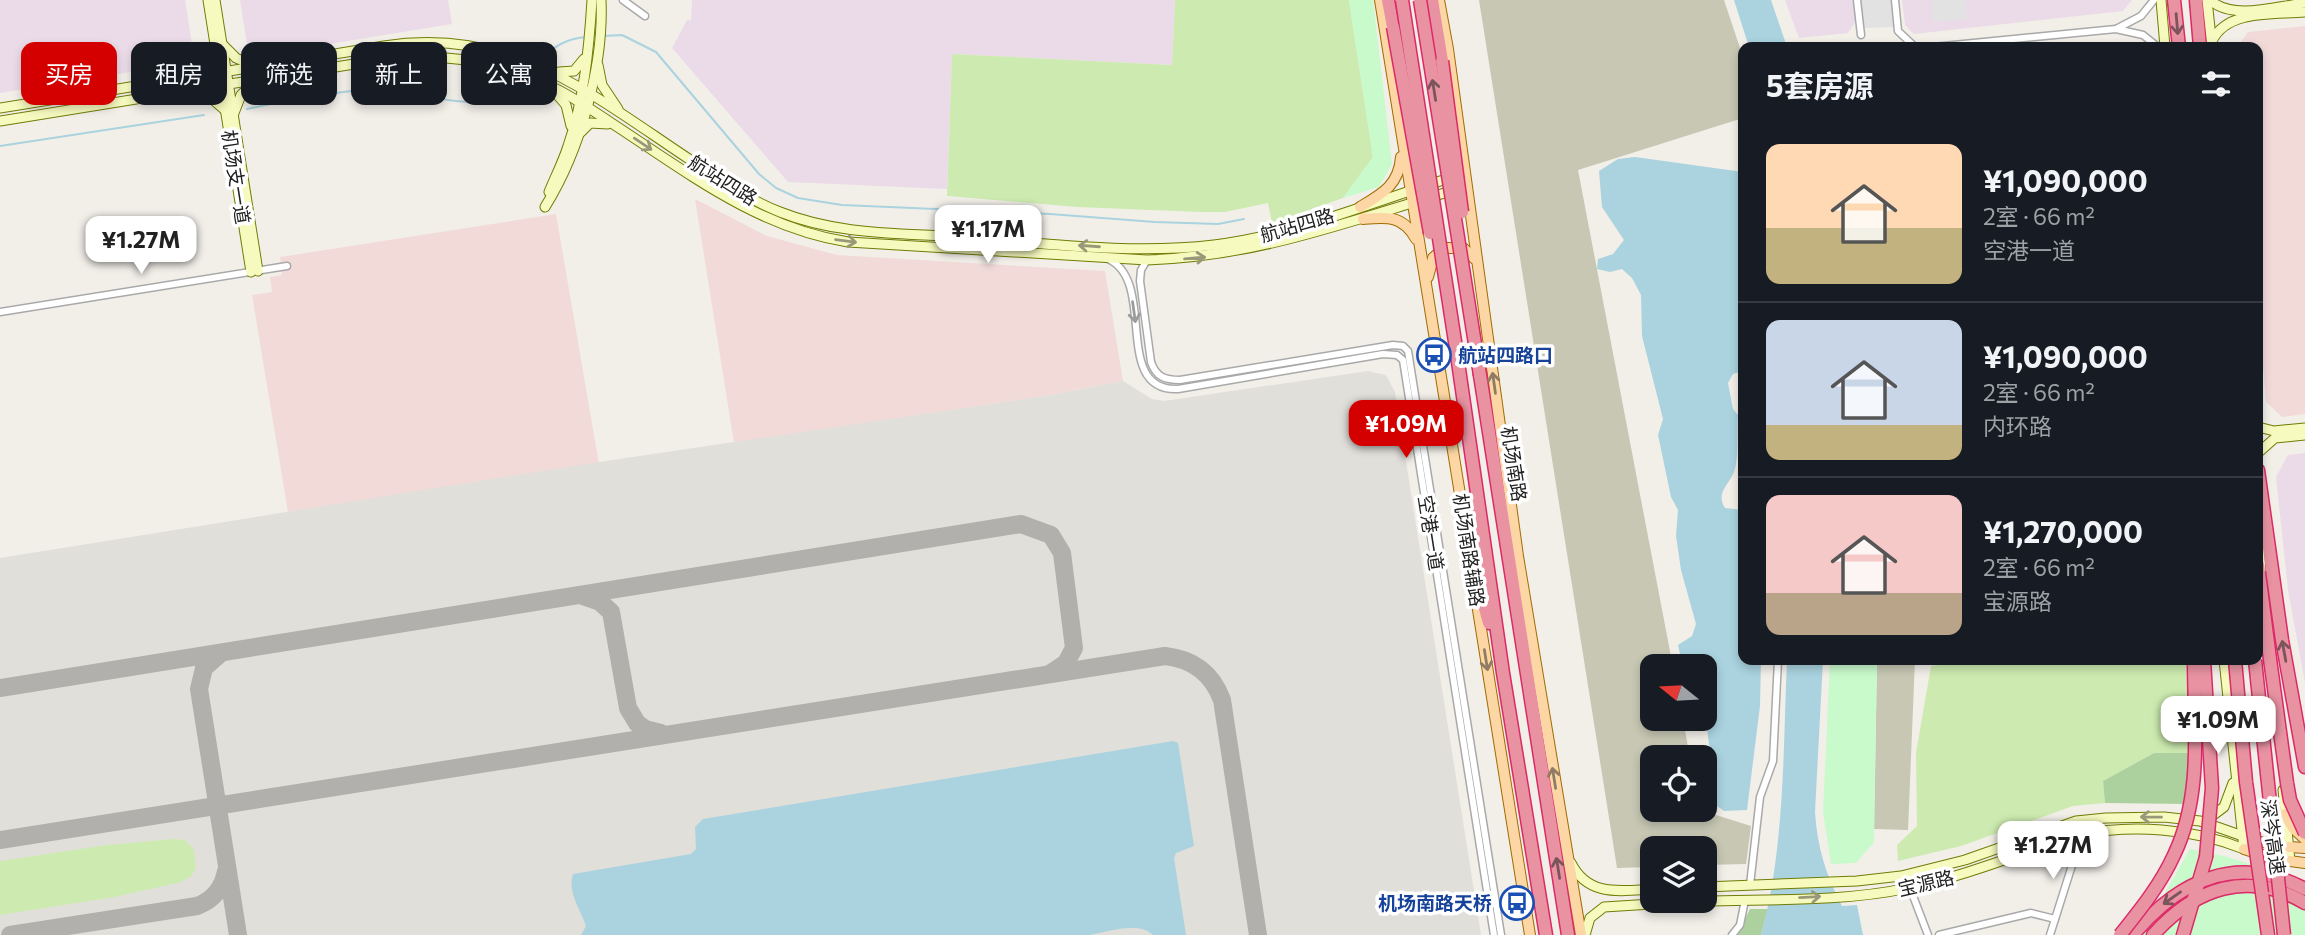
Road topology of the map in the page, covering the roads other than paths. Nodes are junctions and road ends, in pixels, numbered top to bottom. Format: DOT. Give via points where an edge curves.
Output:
graph roads {
  1 [pos="208,0"];
  2 [pos="215,0"];
  3 [pos="623,0"];
  4 [pos="1380,0"];
  5 [pos="1388,0"];
  6 [pos="1402,0"];
  7 [pos="1420,0"];
  8 [pos="1432,0"];
  9 [pos="1439,0"];
  10 [pos="1857,0"];
  11 [pos="1895,0"];
  12 [pos="2154,0"];
  13 [pos="2161,0"];
  14 [pos="2175,0"];
  15 [pos="2196,0"];
  16 [pos="2209,0"];
  17 [pos="2305,3"];
  18 [pos="596,5"];
  19 [pos="2305,12"];
  20 [pos="645,16"];
  21 [pos="2116,29"];
  22 [pos="1861,35"];
  23 [pos="218,42"];
  24 [pos="1910,42"];
  25 [pos="1984,42"];
  26 [pos="2152,42"];
  27 [pos="2165,42"];
  28 [pos="2179,42"];
  29 [pos="2204,42"];
  30 [pos="2206,42"];
  31 [pos="2209,42"];
  32 [pos="461,45"];
  33 [pos="593,50"];
  34 [pos="337,54"];
  35 [pos="461,60"];
  36 [pos="337,68"];
  37 [pos="557,71"];
  38 [pos="557,73"];
  39 [pos="131,87"];
  40 [pos="557,90"];
  41 [pos="585,90"];
  42 [pos="241,94"];
  43 [pos="227,96"];
  44 [pos="557,96"];
  45 [pos="131,100"];
  46 [pos="582,103"];
  47 [pos="220,105"];
  48 [pos="0,108"];
  49 [pos="230,113"];
  50 [pos="623,115"];
  51 [pos="0,121"];
  52 [pos="623,130"];
  53 [pos="575,134"];
  54 [pos="1401,136"];
  55 [pos="1465,174"];
  56 [pos="1467,187"];
  57 [pos="1411,190"];
  58 [pos="1413,202"];
  59 [pos="1360,207"];
  60 [pos="1363,219"];
  61 [pos="1103,258"];
  62 [pos="1147,260"];
  63 [pos="1477,263"];
  64 [pos="1423,264"];
  65 [pos="287,266"];
  66 [pos="255,271"];
  67 [pos="1429,302"];
  68 [pos="0,312"];
  69 [pos="1475,345"];
  70 [pos="1456,348"];
  71 [pos="2305,428"];
  72 [pos="2263,429"];
  73 [pos="2305,435"];
  74 [pos="2263,449"];
  75 [pos="2263,507"];
  76 [pos="1469,550"];
  77 [pos="2263,583"];
  78 [pos="2263,603"];
  79 [pos="1778,665"];
  80 [pos="2194,665"];
  81 [pos="2204,665"];
  82 [pos="2224,665"];
  83 [pos="2235,665"];
  84 [pos="2256,665"];
  85 [pos="1503,673"];
  86 [pos="2304,763"];
  87 [pos="2235,771"];
  88 [pos="2285,814"];
  89 [pos="2076,821"];
  90 [pos="2200,821"];
  91 [pos="2305,833"];
  92 [pos="2077,835"];
  93 [pos="2242,835"];
  94 [pos="2305,839"];
  95 [pos="1565,845"];
  96 [pos="2289,847"];
  97 [pos="2305,848"];
  98 [pos="2244,849"];
  99 [pos="2290,861"];
  100 [pos="2305,863"];
  101 [pos="1750,885"];
  102 [pos="1717,886"];
  103 [pos="1910,888"];
  104 [pos="2305,889"];
  105 [pos="1640,890"];
  106 [pos="1612,891"];
  107 [pos="1745,900"];
  108 [pos="1717,901"];
  109 [pos="1640,903"];
  110 [pos="2305,903"];
  111 [pos="1615,904"];
  112 [pos="2055,919"];
  113 [pos="1494,935"];
  114 [pos="1501,935"];
  115 [pos="1530,935"];
  116 [pos="1545,935"];
  117 [pos="1570,935"];
  118 [pos="1583,935"];
  119 [pos="1732,935"];
  120 [pos="1928,935"];
  121 [pos="1939,935"];
  122 [pos="2050,935"];
  123 [pos="2120,935"];
  124 [pos="2133,935"];
  125 [pos="2153,935"];
  126 [pos="2183,935"];
  127 [pos="2266,935"];
  128 [pos="2284,935"];
  1 -- 23 [label="street, 机场支一道"];
  2 -- 23 [label="street, 机场支一道"];
  3 -- 20 [label="street"];
  4 -- 54 [label="main road, 机场南路辅路"];
  5 -- 70 [label="highway, bridge" via="1423,199"];
  6 -- 70 [label="highway, 机场南路, bridge"];
  69 -- 7 [label="highway, 机场南路, one-way, bridge"];
  8 -- 69 [label="highway, bridge"];
  9 -- 55 [label="main road"];
  10 -- 22 [label="street"];
  11 -- 24 [label="street" via="1898,31"];
  12 -- 21 [label="street" via="2141,16"];
  13 -- 27 [label="street"];
  14 -- 28 [label="highway, one-way"];
  15 -- 29 [label="highway"];
  16 -- 17 [label="street" via="2236,11"];
  16 -- 30 [label="street"];
  18 -- 33 [label="street"];
  19 -- 31 [label="street" via="2236,19 2222,26"];
  21 -- 25 [label="street"];
  21 -- 26 [label="street" via="2143,35"];
  32 -- 34 [label="street, 航站四路" via="420,42"];
  33 -- 37 [label="street" via="578,69"];
  33 -- 41 [label="street"];
  33 -- 50 [label="street" via="602,85"];
  35 -- 36 [label="street, 航站四路" via="419,56"];
  38 -- 41 [label="street, 航站四路"];
  39 -- 48 [label="street, 航站四路"];
  40 -- 46 [label="street, 航站四路"];
  41 -- 46 [label="street"];
  41 -- 50 [label="street, 航站四路"];
  42 -- 49 [label="street"];
  43 -- 49 [label="street, 机场支一道"];
  44 -- 53 [label="street" via="566,105"];
  45 -- 51 [label="street, 航站四路"];
  46 -- 52 [label="street, 航站四路"];
  46 -- 53 [label="street"];
  47 -- 49 [label="street"];
  49 -- 66 [label="street, 机场支一道"];
  59 -- 50 [label="street, 航站四路, one-way" via="1257,237 1169,248 845,229 763,204"];
  52 -- 53 [label="street" via="596,122"];
  52 -- 61 [label="street, 航站四路, one-way" via="737,204 804,233 858,243"];
  53 -- 53 [label="street" via="545,207 562,178"];
  54 -- 57 [label="main road, 机场南路辅路"];
  54 -- 59 [label="main road" via="1395,181"];
  55 -- 56 [label="main road"];
  55 -- 57 [label="street, 航站四路"];
  56 -- 58 [label="street, 航站四路"];
  56 -- 63 [label="main road"];
  57 -- 58 [label="main road, 机场南路辅路"];
  57 -- 59 [label="street, 航站四路"];
  58 -- 60 [label="street, 航站四路"];
  58 -- 64 [label="main road, 机场南路辅路"];
  62 -- 60 [label="street, 航站四路, one-way" via="1250,250"];
  60 -- 64 [label="main road" via="1395,218 1406,224"];
  61 -- 62 [label="street, 航站四路"];
  61 -- 113 [label="street, 空港一道, one-way" via="1126,273 1142,365 1160,387 1178,389 1383,354 1403,360"];
  62 -- 114 [label="street, 空港一道" via="1140,281 1151,362 1164,379 1394,345 1408,351"];
  63 -- 67 [label="main road" via="1463,248 1440,250 1430,262"];
  95 -- 63 [label="main road, one-way"];
  64 -- 67 [label="main road, 机场南路辅路"];
  65 -- 66 [label="street"];
  66 -- 68 [label="street"];
  67 -- 76 [label="main road, 机场南路辅路"];
  117 -- 69 [label="highway, 机场南路, one-way, bridge"];
  70 -- 85 [label="highway, 机场南路"];
  71 -- 72 [label="street"];
  73 -- 74 [label="street" via="2275,438"];
  86 -- 75 [label="highway, one-way"];
  76 -- 85 [label="highway"];
  76 -- 115 [label="main road, 机场南路辅路, one-way"];
  77 -- 88 [label="street"];
  78 -- 91 [label="highway, bridge" via="2290,800"];
  79 -- 101 [label="street" via="1773,761 1760,797"];
  80 -- 123 [label="highway, bridge" via="2195,762 2185,829 2162,879"];
  81 -- 126 [label="highway, bridge" via="2212,809 2202,876"];
  82 -- 87 [label="street"];
  83 -- 127 [label="highway, 深岑高速, bridge"];
  84 -- 128 [label="highway, 深岑高速, bridge"];
  85 -- 116 [label="highway, 机场南路"];
  87 -- 90 [label="street" via="2224,807"];
  87 -- 93 [label="street"];
  88 -- 94 [label="main road"];
  88 -- 96 [label="street"];
  90 -- 89 [label="street, 宝源路, one-way" via="2141,817"];
  89 -- 92 [label="street"];
  89 -- 101 [label="street, 宝源路" via="1901,876"];
  90 -- 93 [label="street, 宝源路"];
  92 -- 98 [label="street, 宝源路" via="2170,830"];
  92 -- 103 [label="street, 宝源路"];
  92 -- 112 [label="street"];
  93 -- 96 [label="street, 宝源路"];
  93 -- 98 [label="street"];
  95 -- 106 [label="street" via="1581,879"];
  95 -- 118 [label="main road"];
  96 -- 97 [label="main road, 宝源路"];
  96 -- 99 [label="street"];
  98 -- 99 [label="main road, 宝源路"];
  99 -- 100 [label="main road, 宝源路"];
  101 -- 102 [label="street, 宝源路"];
  107 -- 103 [label="street, 宝源路, one-way"];
  103 -- 120 [label="street"];
  104 -- 124 [label="highway, one-way, bridge" via="2256,873 2211,877 2173,896"];
  105 -- 106 [label="street"];
  106 -- 111 [label="street" via="1603,900"];
  107 -- 108 [label="street, 宝源路"];
  107 -- 119 [label="street" via="1740,925"];
  109 -- 111 [label="street, 宝源路"];
  110 -- 125 [label="highway, bridge" via="2267,886 2230,886 2189,904"];
  111 -- 118 [label="street" via="1592,914"];
  112 -- 121 [label="street" via="2031,913"];
  112 -- 122 [label="street"];
}
